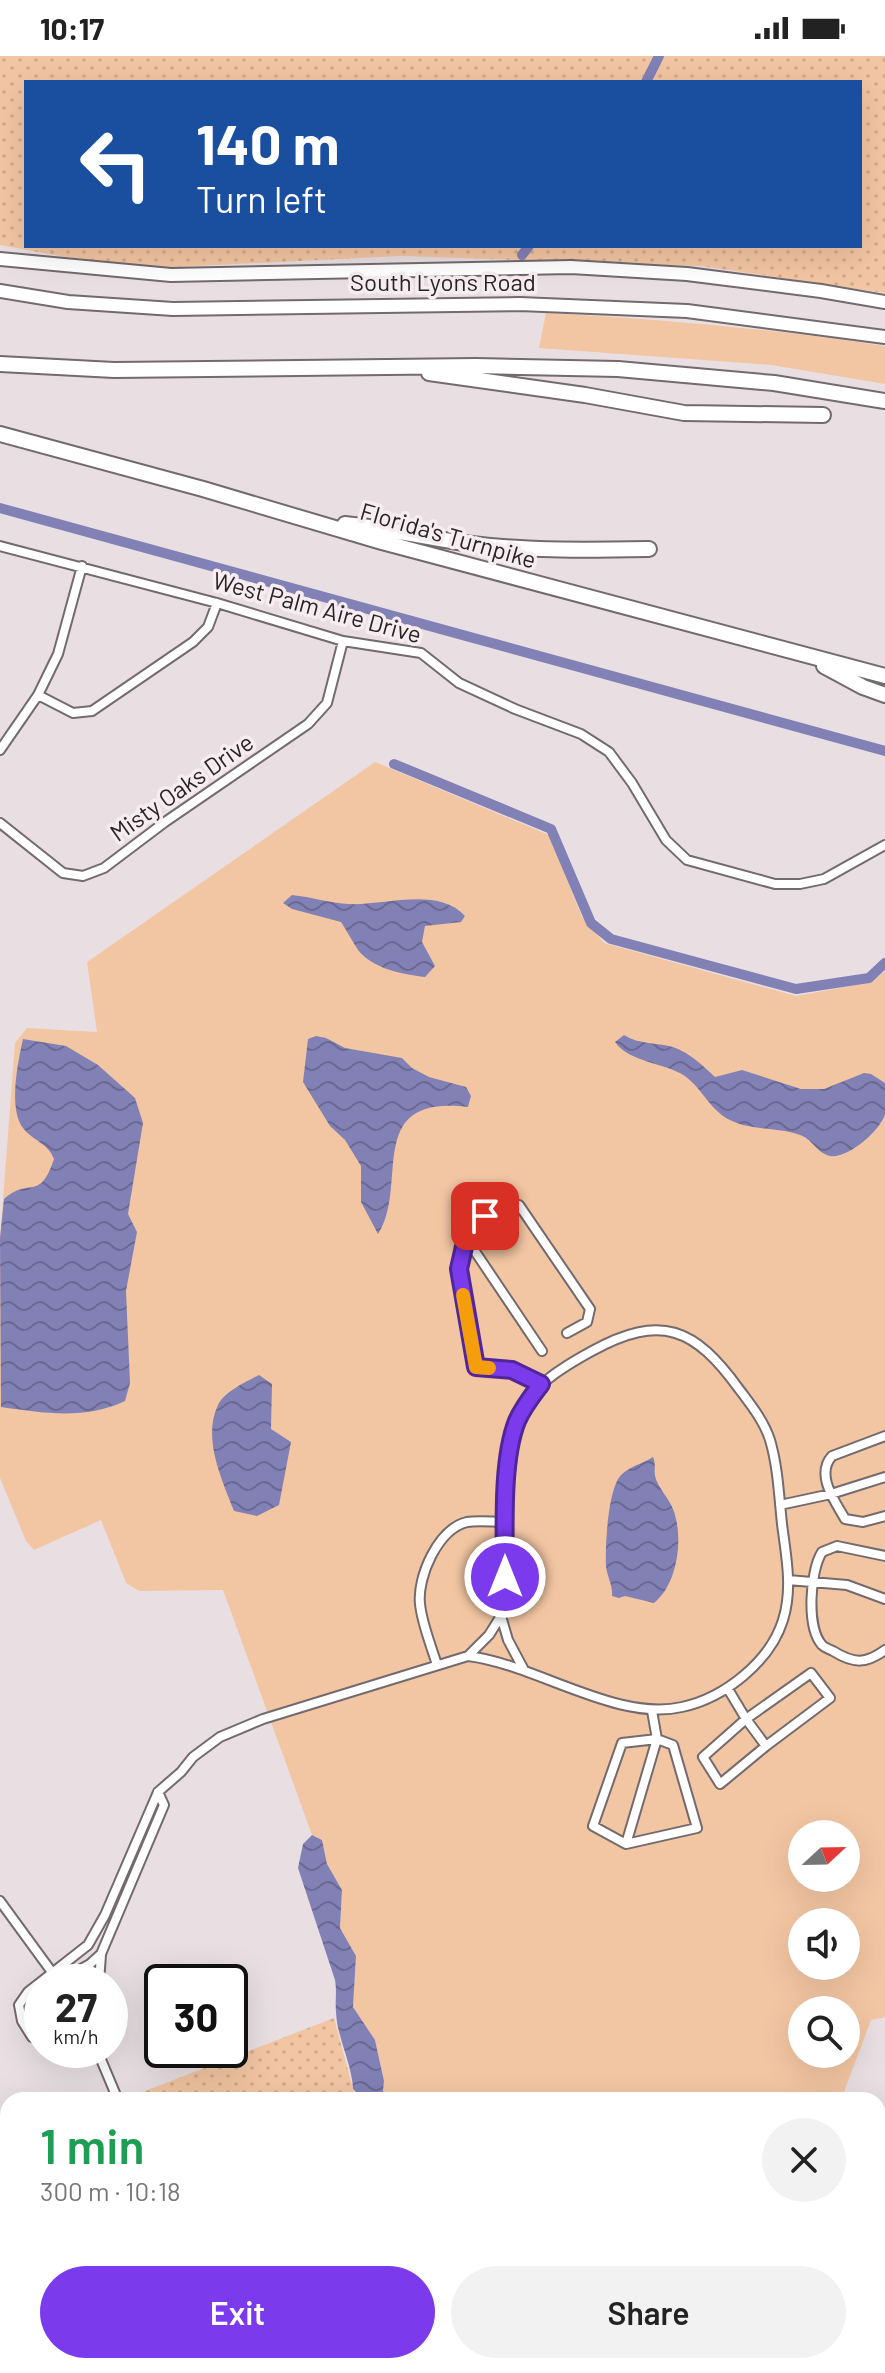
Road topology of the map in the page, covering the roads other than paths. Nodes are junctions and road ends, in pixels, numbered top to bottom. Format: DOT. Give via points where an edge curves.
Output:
graph roads {
  1 [pos="0,259"];
  2 [pos="0,291"];
  3 [pos="885,302"];
  4 [pos="885,337"];
  5 [pos="0,364"];
  6 [pos="410,367"];
  7 [pos="885,401"];
  8 [pos="823,415"];
  9 [pos="0,434"];
  10 [pos="312,520"];
  11 [pos="0,546"];
  12 [pos="649,549"];
  13 [pos="82,566"];
  14 [pos="217,603"];
  15 [pos="343,641"];
  16 [pos="806,657"];
  17 [pos="885,676"];
  18 [pos="38,695"];
  19 [pos="885,695"];
  20 [pos="0,750"];
  21 [pos="0,823"];
  22 [pos="885,845"];
  23 [pos="466,1238"];
  24 [pos="567,1333"];
  25 [pos="542,1351"];
  26 [pos="541,1384"];
  27 [pos="885,1436"];
  28 [pos="885,1477"];
  29 [pos="831,1494"];
  30 [pos="780,1505"];
  31 [pos="885,1516"];
  32 [pos="505,1522"];
  33 [pos="885,1556"];
  34 [pos="788,1580"];
  35 [pos="814,1581"];
  36 [pos="885,1599"];
  37 [pos="501,1616"];
  38 [pos="885,1650"];
  39 [pos="468,1656"];
  40 [pos="437,1665"];
  41 [pos="525,1670"];
  42 [pos="728,1689"];
  43 [pos="652,1711"];
  44 [pos="746,1719"];
  45 [pos="657,1739"];
  46 [pos="766,1746"];
  47 [pos="158,1792"];
  48 [pos="626,1844"];
  49 [pos="0,1901"];
  50 [pos="101,1954"];
  51 [pos="47,1964"];
  52 [pos="62,1964"];
  53 [pos="90,1964"];
  54 [pos="100,1964"];
  55 [pos="24,1998"];
  56 [pos="24,2024"];
  57 [pos="105,2068"];
  58 [pos="115,2092"];
  1 -- 3 [label="main road, South Lyons Road" via="171,275 571,267 687,274"];
  2 -- 4 [label="main road, South Lyons Road" via="173,309 520,304 687,311"];
  5 -- 6 [label="highway" via="114,370"];
  6 -- 7 [label="highway" via="618,369 774,383"];
  6 -- 8 [label="highway" via="684,413"];
  9 -- 10 [label="highway, Florida's Turnpike"];
  10 -- 12 [label="highway" via="526,549"];
  10 -- 16 [label="highway, Florida's Turnpike"];
  11 -- 13 [label="street, West Palm Aire Drive"];
  13 -- 14 [label="street, West Palm Aire Drive"];
  13 -- 18 [label="street" via="58,654"];
  14 -- 15 [label="street, West Palm Aire Drive"];
  14 -- 18 [label="street" via="208,627 193,642 92,711 73,713"];
  15 -- 21 [label="street, Misty Oaks Drive" via="327,703 308,724 104,868 83,876 63,873"];
  15 -- 22 [label="street, West Palm Aire Drive" via="421,653 459,683 581,734 609,752 666,840 687,860 775,884 800,884 824,879"];
  16 -- 17 [label="highway, Florida's Turnpike"];
  16 -- 19 [label="highway"];
  18 -- 20 [label="street"];
  23 -- 24 [label="street" via="485,1216 519,1205 590,1309 587,1322"];
  23 -- 25 [label="street"];
  23 -- 26 [label="street" via="459,1269 476,1367 512,1370"];
  26 -- 30 [label="street" via="617,1337 640,1330 679,1333 716,1357 760,1417 770,1440"];
  26 -- 32 [label="street" via="516,1423"];
  27 -- 29 [label="street" via="828,1460 825,1472"];
  28 -- 29 [label="street"];
  29 -- 30 [label="street"];
  29 -- 31 [label="street" via="845,1519 863,1522"];
  30 -- 34 [label="street"];
  32 -- 37 [label="street"];
  32 -- 40 [label="street" via="456,1527 441,1541 423,1577 420,1603"];
  33 -- 35 [label="street" via="829,1548 818,1558"];
  34 -- 35 [label="street"];
  34 -- 42 [label="street" via="782,1622 753,1666"];
  35 -- 36 [label="street" via="847,1585"];
  35 -- 38 [label="street" via="813,1621 822,1645 847,1660 871,1660"];
  37 -- 39 [label="street"];
  37 -- 41 [label="street"];
  39 -- 40 [label="street"];
  39 -- 41 [label="street"];
  40 -- 47 [label="street" via="220,1737"];
  41 -- 43 [label="street"];
  42 -- 43 [label="street" via="682,1708"];
  42 -- 44 [label="street"];
  43 -- 45 [label="street"];
  44 -- 46 [label="street"];
  44 -- 46 [label="street" via="703,1757 720,1784"];
  44 -- 46 [label="street" via="811,1673 830,1698"];
  45 -- 48 [label="street"];
  45 -- 48 [label="street" via="622,1743 593,1826"];
  45 -- 48 [label="street" via="673,1745 697,1828"];
  47 -- 50 [label="street" via="164,1805"];
  47 -- 52 [label="street" via="105,1915 88,1945"];
  49 -- 51 [label="street"];
  50 -- 53 [label="street"];
  50 -- 54 [label="street"];
  55 -- 56 [label="street" via="19,2005"];
  57 -- 58 [label="street"];
}
